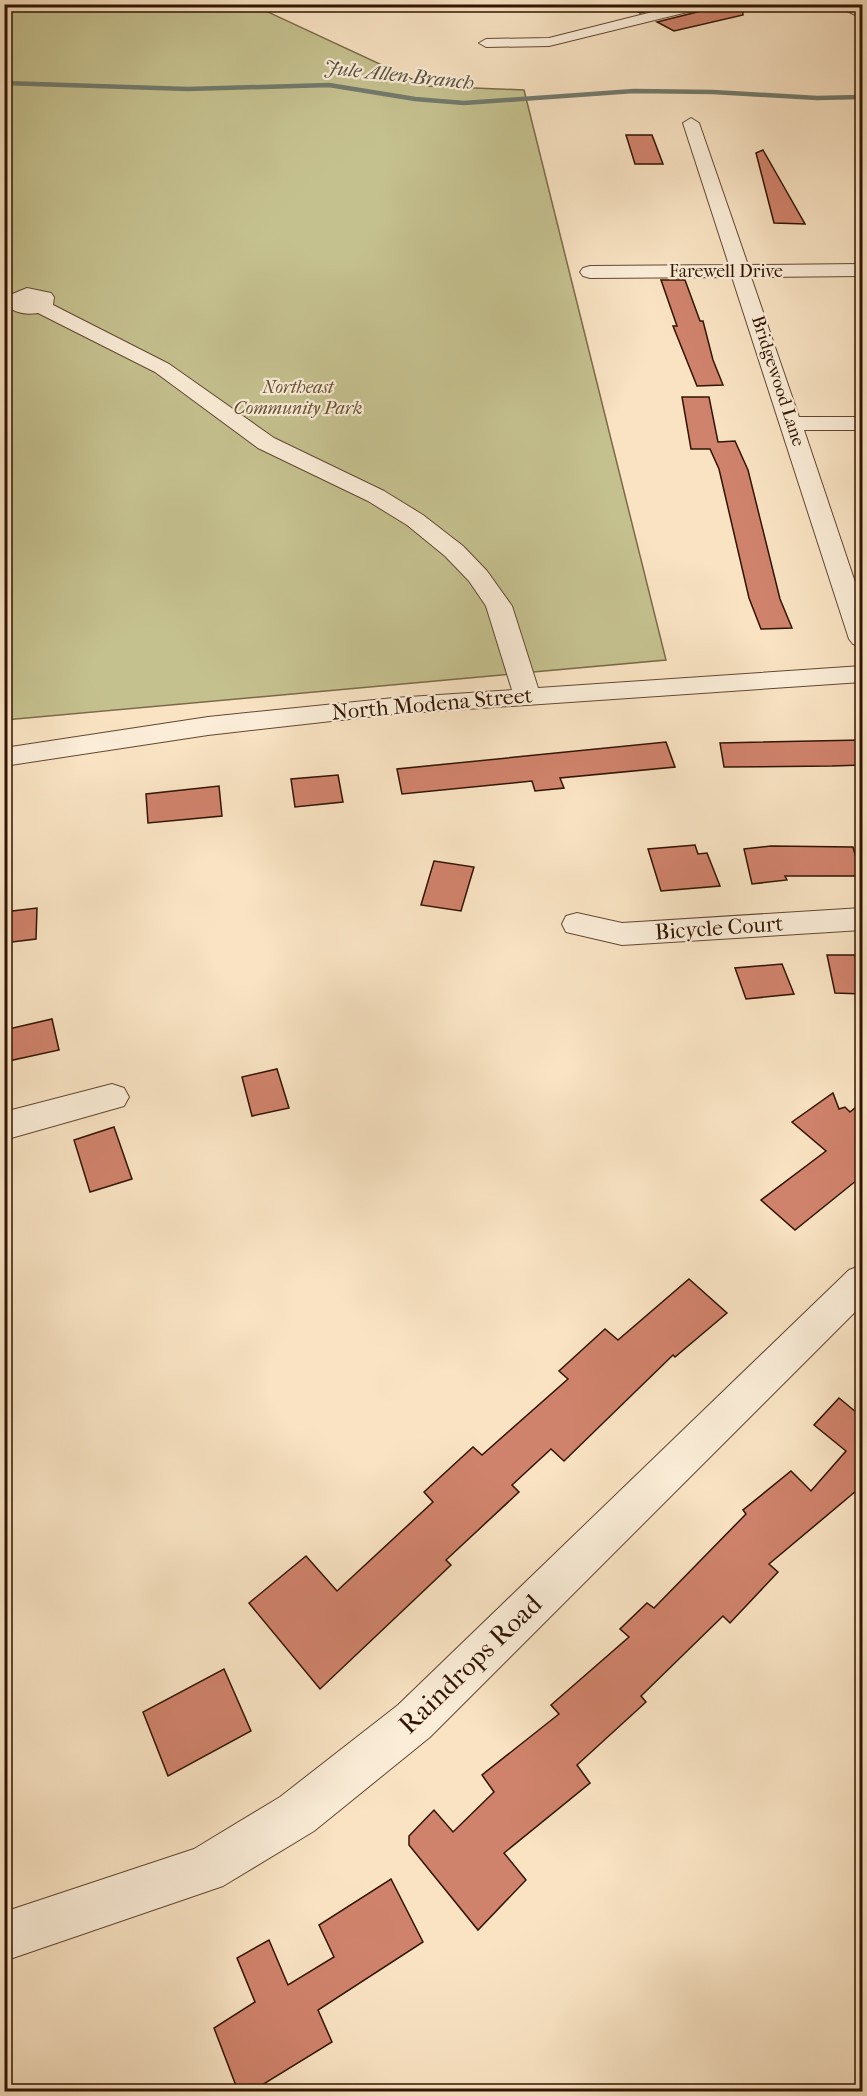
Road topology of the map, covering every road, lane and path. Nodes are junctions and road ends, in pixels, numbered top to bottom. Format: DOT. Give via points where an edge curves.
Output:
graph roads {
  1 [pos="703,4"];
  2 [pos="839,4"];
  3 [pos="862,14"];
  4 [pos="486,44"];
  5 [pos="691,123"];
  6 [pos="862,270"];
  7 [pos="742,271"];
  8 [pos="590,272"];
  9 [pos="40,306"];
  10 [pos="862,423"];
  11 [pos="792,424"];
  12 [pos="862,639"];
  13 [pos="862,674"];
  14 [pos="527,695"];
  15 [pos="4,757"];
  16 [pos="862,919"];
  17 [pos="577,924"];
  18 [pos="112,1097"];
  19 [pos="4,1126"];
  20 [pos="862,1281"];
  21 [pos="4,1937"];
  1 -- 4 [label="street" via="549,42"];
  2 -- 3 [label="street"];
  5 -- 7 [label="street, Bridgewood Lane"];
  6 -- 7 [label="street, Farewell Drive"];
  7 -- 8 [label="street, Farewell Drive"];
  7 -- 11 [label="street, Bridgewood Lane"];
  9 -- 14 [label="street" via="162,368 266,443 376,496 454,551 499,606"];
  10 -- 11 [label="street"];
  11 -- 12 [label="street, Bridgewood Lane"];
  13 -- 14 [label="street, North Modena Street"];
  14 -- 15 [label="street, North Modena Street" via="208,726"];
  16 -- 17 [label="street, Bicycle Court" via="622,934"];
  18 -- 19 [label="street"];
  20 -- 21 [label="street, Raindrops Road" via="414,1721 297,1814 206,1869"];
}
